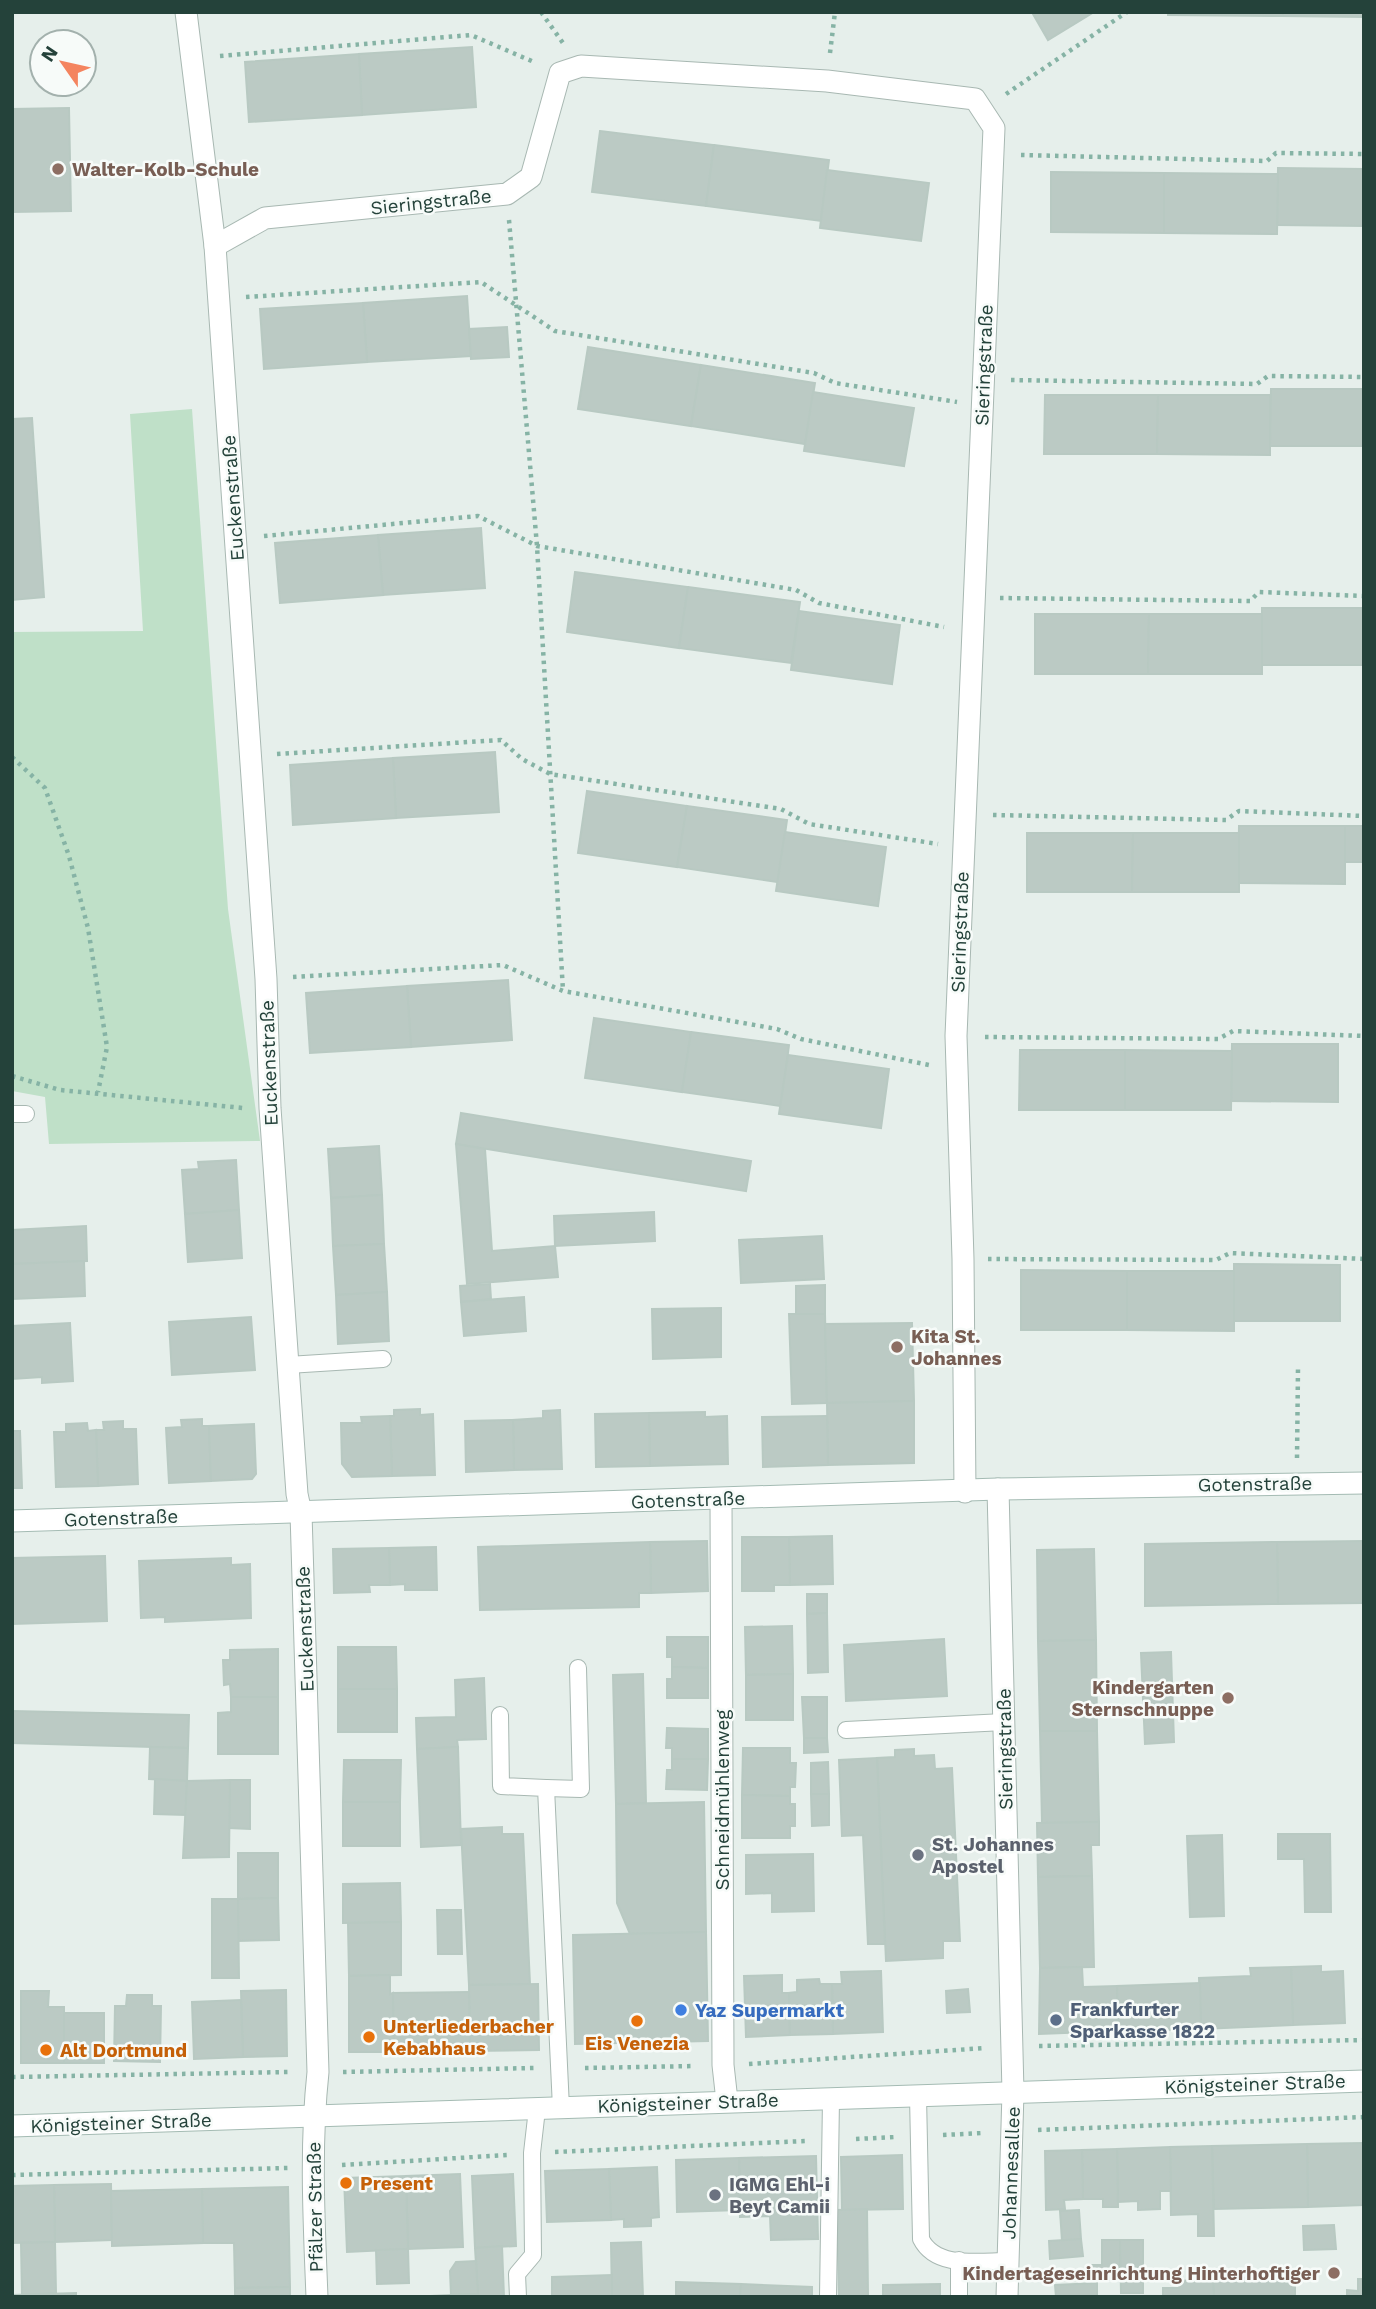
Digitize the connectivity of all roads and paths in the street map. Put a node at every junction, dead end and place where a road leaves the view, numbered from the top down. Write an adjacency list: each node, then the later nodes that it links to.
1 (186, 12): 5 (street, Euckenstraße)
2 (541, 12): 6 (path)
3 (835, 12): 8 (path)
4 (1127, 12): 9 (path)
5 (192, 58): 7 (path); 13 (street, Euckenstraße)
6 (581, 66): 7 (street); 8 (street)
7 (560, 73): 12 (street, Sieringstraße)
8 (827, 81): 9 (street)
9 (982, 110): 10 (street, Sieringstraße)
10 (992, 154): 11 (path); 17 (street, Sieringstraße)
11 (1364, 154)
12 (507, 194): 13 (street, Sieringstraße); 15 (path)
13 (215, 246): 14 (street, Euckenstraße)
14 (219, 298): 15 (path); 19 (street, Euckenstraße)
15 (516, 304): 18 (path); 20 (path)
16 (1364, 377): 17 (path)
17 (983, 379): 18 (street, Sieringstraße)
18 (982, 406): 22 (street, Sieringstraße)
19 (235, 538): 20 (path); 24 (street, Euckenstraße)
20 (537, 546): 23 (path); 26 (path)
21 (1364, 596): 22 (path)
22 (974, 598): 23 (street, Sieringstraße)
23 (973, 632): 27 (street, Sieringstraße)
24 (251, 755): 26 (path); 30 (street, Euckenstraße)
25 (12, 757): 36 (path)
26 (550, 774): 29 (path); 31 (path)
27 (965, 814): 28 (path); 29 (street, Sieringstraße)
28 (1364, 816)
29 (964, 848): 32 (street, Sieringstraße)
30 (266, 979): 31 (path); 37 (street, Euckenstraße)
31 (564, 991): 34 (path)
32 (956, 1036): 33 (path); 34 (street, Sieringstraße)
33 (1364, 1036)
34 (957, 1071): 38 (street, Sieringstraße)
35 (12, 1076): 36 (path)
36 (98, 1092): 37 (path)
37 (270, 1108): 41 (street, Euckenstraße)
38 (963, 1259): 39 (path); 46 (street, Sieringstraße)
39 (1364, 1259)
40 (383, 1359): 41 (lane)
41 (288, 1365): 48 (street, Euckenstraße)
42 (1298, 1368): 44 (path)
43 (1364, 1483): 44 (street, Gotenstraße)
44 (1296, 1484): 45 (street, Gotenstraße)
45 (998, 1489): 46 (street, Gotenstraße); 52 (street, Sieringstraße)
46 (965, 1492): 47 (street, Gotenstraße)
47 (721, 1499): 48 (street, Gotenstraße); 57 (street, Schneidmühlenweg)
48 (301, 1513): 49 (street, Gotenstraße); 59 (street, Euckenstraße)
49 (12, 1521)
50 (578, 1668): 54 (lane)
51 (500, 1715): 54 (lane)
52 (1004, 1721): 53 (lane); 56 (street, Sieringstraße)
53 (846, 1730)
54 (546, 1788): 58 (lane)
55 (1364, 2040): 56 (path)
56 (1012, 2046): 57 (path); 62 (street, Sieringstraße)
57 (723, 2066): 58 (path); 65 (street, Schneidmühlenweg)
58 (557, 2068): 59 (path); 66 (lane)
59 (318, 2072): 60 (path); 68 (street, Euckenstraße)
60 (12, 2077)
61 (1364, 2081): 62 (street, Königsteiner Straße)
62 (1013, 2092): 63 (street, Königsteiner Straße); 71 (street, Johannesallee)
63 (918, 2096): 64 (street, Königsteiner Straße); 72 (lane)
64 (831, 2099): 65 (street, Königsteiner Straße); 73 (lane)
65 (727, 2101): 66 (street, Königsteiner Straße)
66 (561, 2108): 67 (street, Königsteiner Straße)
67 (537, 2109): 68 (street, Königsteiner Straße); 74 (lane)
68 (313, 2116): 70 (street, Königsteiner Straße); 75 (street, Pfälzer Straße)
69 (1364, 2117): 71 (path)
70 (12, 2126)
71 (1012, 2131): 72 (path); 78 (street, Johannesallee)
72 (919, 2136): 73 (path); 77 (lane)
73 (831, 2140): 74 (path); 81 (lane)
74 (532, 2153): 75 (path); 80 (lane)
75 (313, 2167): 76 (path); 79 (street, Pfälzer Straße)
76 (12, 2175)
77 (959, 2260): 78 (lane); 82 (lane)
78 (1008, 2261): 83 (street, Johannesallee)
79 (317, 2297)
80 (518, 2297)
81 (828, 2297)
82 (959, 2297)
83 (1007, 2297)

